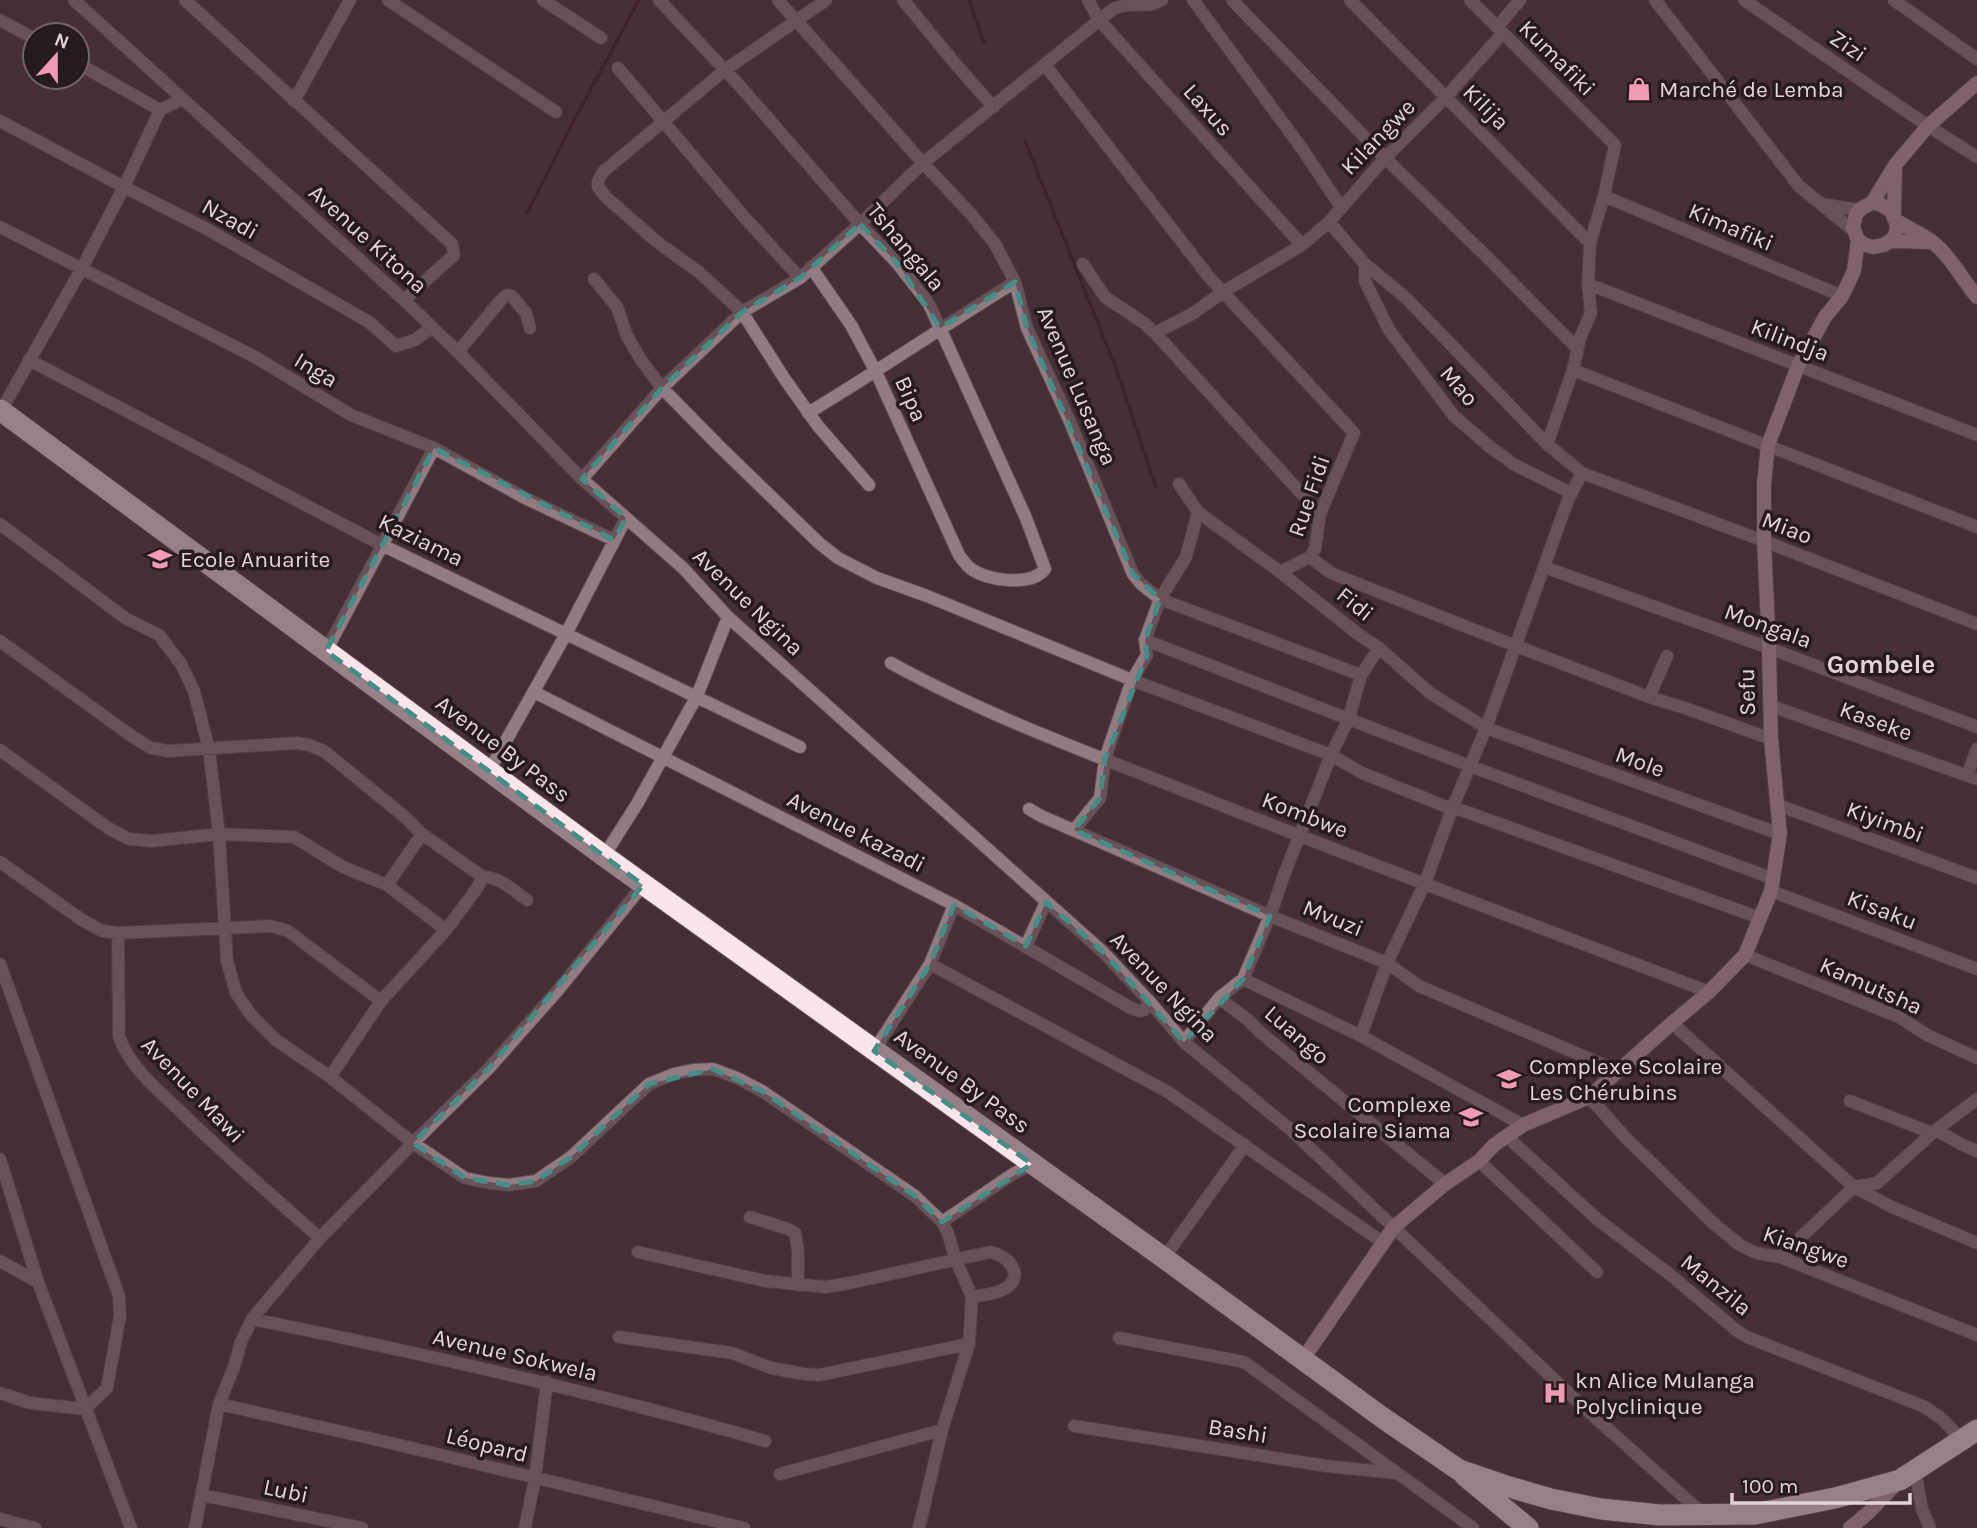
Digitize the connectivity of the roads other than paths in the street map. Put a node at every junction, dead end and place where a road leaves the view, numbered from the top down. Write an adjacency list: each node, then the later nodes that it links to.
1 (74, 0): 33 (street, Avenue Kitona)
2 (351, 0): 34 (street)
3 (388, 0): 37 (street)
4 (542, 0): 25 (street)
5 (659, 0): 30 (street, Tshangala)
6 (778, 0): 21 (street, Avenue Lusanga)
7 (826, 0): 21 (street)
8 (903, 0): 35 (street)
9 (1088, 0): 22 (street, Laxus)
10 (1162, 0): 22 (street)
11 (1193, 0): 48 (street)
12 (1232, 0): 42 (street)
13 (1350, 0): 32 (street, Kilija)
14 (1470, 0): 23 (street, Kumafiki)
15 (1520, 0): 23 (street, Kilangwe)
16 (1655, 0): 47 (street)
17 (1744, 0): 40 (street, Zizi)
18 (1895, 0): 26 (street)
19 (191, 2): 34 (street)
20 (0, 20): 24 (street)
21 (796, 20): 30 (street); 43 (street, Avenue Lusanga)
22 (1099, 20): 27 (street); 58 (street, Laxus)
23 (1500, 30): 32 (street, Kilangwe); 46 (street, Kumafiki)
24 (21, 31)
25 (601, 38)
26 (1977, 59)
27 (1045, 65): 35 (street); 68 (street, Rue Fidi)
28 (618, 68): 39 (street)
29 (91, 71): 36 (street)
30 (725, 71): 39 (street); 52 (street, Tshangala)
31 (1977, 83): 40 (street)
32 (1447, 97): 42 (street, Kilangwe); 56 (street, Kilija)
33 (182, 99): 36 (street); 71 (street, Avenue Kitona)
34 (295, 101): 71 (street)
35 (994, 107): 43 (street)
36 (160, 110): 45 (street)
37 (556, 112)
38 (0, 121): 45 (street, Nzadi)
39 (663, 122): 64 (street); 72 (street)
40 (1928, 127): 41 (street, Zizi); 44 (street)
41 (1977, 157)
42 (1385, 158): 48 (street, Kilangwe); 77 (street)
43 (923, 163): 52 (street); 66 (street, Avenue Lusanga)
44 (1895, 165): 49 (street); 50 (street)
45 (124, 187): 62 (street); 73 (street, Nzadi)
46 (1604, 196): 56 (street); 69 (street, Kimafiki)
47 (1822, 204): 49 (street); 54 (street)
48 (1341, 207): 51 (street, Kilangwe)
49 (1865, 207): 50 (street); 54 (street)
50 (1896, 218): 55 (street); 57 (street)
51 (1329, 222): 58 (street, Kilangwe); 60 (street, Mao)
52 (860, 224): 61 (street); 75 (street, Tshangala)
53 (0, 227): 62 (street, Inga)
54 (1856, 235): 57 (street); 63 (street)
55 (1932, 242): 57 (street); 70 (street)
56 (1590, 243): 67 (street)
57 (1884, 244): 63 (street)
58 (1301, 245): 68 (street, Kilangwe)
59 (1083, 264): 76 (street)
60 (1366, 264): 87 (street, Mao); 94 (street, Mao)
61 (811, 267): 64 (street); 82 (street, Bipa)
62 (82, 268): 79 (street); 89 (street, Inga)
63 (1854, 271): 69 (street, Sefu)
64 (800, 278): 72 (street)
65 (594, 279): 83 (street)
66 (1015, 282): 75 (street); 107 (street, Avenue Lusanga)
67 (1588, 284): 77 (street); 80 (street, Kilindja)
68 (1223, 292): 76 (street, Kilangwe); 96 (street, Rue Fidi)
69 (1842, 296): 80 (street, Sefu)
70 (1977, 297)
71 (404, 300): 73 (street, Avenue Kitona)
72 (742, 312): 83 (street); 85 (street)
73 (432, 327): 78 (street, Avenue Kitona)
74 (530, 328): 78 (street)
75 (940, 328): 82 (street); 103 (street, Tshangala)
76 (1155, 333): 96 (street)
77 (1577, 348): 81 (street)
78 (458, 352): 91 (street, Avenue Kitona)
79 (29, 360): 84 (street); 102 (street, Kaziama)
80 (1798, 366): 86 (street, Kilindja); 88 (street, Sefu)
81 (1573, 370): 87 (street); 88 (street)
82 (876, 372): 85 (street); 103 (street, Bipa)
83 (662, 388): 91 (street); 120 (street)
84 (1, 410): 116 (highway, Avenue By Pass)
85 (808, 413): 93 (street)
86 (1977, 435)
87 (1547, 444): 90 (street, Mao)
88 (1768, 445): 99 (street); 101 (street, Sefu)
89 (435, 448): 100 (street, Inga); 102 (street)
90 (1582, 474): 94 (street); 101 (street, Miao)
91 (582, 479): 97 (street, Avenue Kitona)
92 (1179, 484): 95 (street, Fidi)
93 (869, 485)
94 (1571, 492): 105 (street)
95 (1198, 512): 106 (street, Fidi); 107 (street)
96 (1320, 514): 104 (street, Rue Fidi)
97 (626, 518): 100 (street); 108 (street, Avenue Ngina)
98 (0, 524): 130 (street)
99 (1977, 527)
100 (614, 540): 110 (street)
101 (1764, 541): 109 (street, Miao); 115 (street, Sefu)
102 (382, 545): 110 (street, Kaziama); 116 (street)
103 (959, 555)
104 (1310, 557): 106 (street); 113 (street, Rue Fidi)
105 (1544, 567): 113 (street); 115 (street, Mongala)
106 (1280, 572): 114 (street, Fidi)
107 (1160, 599): 111 (street); 119 (street, Avenue Lusanga)
108 (728, 617): 122 (street); 156 (street, Avenue Ngina)
109 (1977, 624)
110 (566, 634): 121 (street); 122 (street, Kaziama)
111 (1145, 640): 120 (street); 125 (street, Kisaku)
112 (0, 641): 130 (street)
113 (1516, 645): 123 (street, Rue Fidi); 127 (street)
114 (1379, 648): 119 (street); 127 (street, Fidi)
115 (1769, 648): 124 (street, Sefu); 126 (street, Mongala)
116 (326, 651): 137 (highway, Avenue By Pass)
117 (1667, 656): 123 (street)
118 (891, 663): 135 (street, Kombwe)
119 (1361, 675): 125 (street)
120 (1132, 680): 133 (street); 135 (street)
121 (534, 692): 134 (street, Avenue kazadi); 137 (street)
122 (697, 696): 129 (street, Kaziama); 134 (street)
123 (1649, 697): 128 (street, Rue Fidi)
124 (1771, 706): 128 (street, Sefu); 138 (street, Kaseke)
125 (1349, 718): 133 (street); 136 (street, Kisaku)
126 (1977, 727)
127 (1486, 728): 136 (street); 145 (street, Mole)
128 (1771, 739): 139 (street, Sefu)
129 (800, 747)
130 (209, 749): 143 (street); 144 (street)
131 (1977, 749): 138 (street)
132 (0, 750): 143 (street)
133 (1331, 755): 141 (street); 146 (street)
134 (664, 757): 147 (street); 157 (street, Avenue kazadi)
135 (1105, 759): 142 (street); 146 (street, Kombwe)
136 (1470, 766): 141 (street); 154 (street, Kisaku)
137 (489, 771): 147 (highway, Avenue By Pass)
138 (1972, 777)
139 (1778, 805): 145 (street, Sefu); 150 (street, Kiyimbi)
140 (1029, 809): 142 (street, Mvuzi)
141 (1452, 810): 151 (street); 159 (street)
142 (1074, 830): 158 (street, Mvuzi)
143 (219, 834): 152 (street); 160 (street)
144 (422, 834): 149 (street); 152 (street)
145 (1780, 834): 154 (street, Sefu)
146 (1300, 836): 151 (street, Kombwe); 158 (street)
147 (604, 856): 153 (highway, Avenue By Pass)
148 (0, 862): 162 (street)
149 (483, 877): 155 (street); 161 (street)
150 (1977, 878)
151 (1425, 883): 167 (street); 170 (street, Kombwe)
152 (387, 885): 161 (street)
153 (643, 885): 177 (highway, Avenue By Pass); 187 (street)
154 (1772, 885): 159 (street, Sefu); 168 (street, Kisaku)
155 (527, 900)
156 (1046, 902): 163 (street); 173 (street, Avenue Ngina)
157 (954, 905): 163 (street, Avenue kazadi); 166 (street)
158 (1270, 916): 167 (street, Mvuzi); 169 (street)
159 (1760, 918): 164 (street, Sefu)
160 (225, 928): 162 (street); 172 (street); 180 (street)
161 (446, 930): 172 (street)
162 (118, 933): 198 (street, Avenue Mawi)
163 (1026, 946): 173 (street, Avenue kazadi)
164 (1745, 955): 170 (street, Sefu); 178 (street, Kamutsha)
165 (0, 964): 219 (street)
166 (930, 964): 177 (street); 188 (street)
167 (1387, 964): 175 (street); 179 (street, Mvuzi)
168 (1977, 969)
169 (1243, 979): 171 (street); 175 (street)
170 (1709, 992): 174 (street, Sefu)
171 (1219, 998): 176 (street); 193 (street, Luango)
172 (381, 1001): 180 (street)
173 (1149, 1001): 176 (street, Avenue Ngina)
174 (1672, 1023): 179 (street, Sefu); 194 (street)
175 (1361, 1036): 184 (street)
176 (1184, 1042): 197 (street, Avenue Ngina)
177 (874, 1051): 192 (highway, Avenue By Pass)
178 (1977, 1058)
179 (1618, 1071): 181 (street, Sefu)
180 (330, 1077): 187 (street)
181 (1589, 1097): 184 (street, Sefu); 202 (street, Kiangwe)
182 (1977, 1099): 185 (street)
183 (1850, 1101): 185 (street)
184 (1523, 1125): 186 (street, Sefu)
185 (1934, 1132): 189 (street); 194 (street)
186 (1508, 1135): 191 (street, Sefu); 222 (street, Manzila)
187 (412, 1143): 196 (street); 198 (street)
188 (1245, 1145): 199 (street); 204 (street)
189 (1977, 1151)
190 (0, 1159): 207 (street)
191 (1479, 1161): 193 (street, Sefu); 206 (street)
192 (1032, 1164): 196 (street); 204 (highway, Avenue By Pass)
193 (1445, 1184): 197 (street, Sefu)
194 (1854, 1187): 200 (street); 202 (street)
195 (750, 1217): 208 (street)
196 (942, 1222): 203 (street)
197 (1394, 1227): 199 (street, Sefu); 230 (street, Avenue Ngina)
198 (320, 1238): 210 (street)
199 (1382, 1242): 215 (street, Sefu)
200 (1977, 1243)
201 (638, 1252): 208 (street)
202 (1780, 1257): 211 (street, Kiangwe)
203 (955, 1258): 208 (street); 209 (street); 209 (street)
204 (1164, 1258): 215 (highway, Avenue By Pass)
205 (0, 1261): 207 (street)
206 (1597, 1272)
207 (38, 1282): 219 (street)
208 (798, 1285)
209 (972, 1297): 214 (street)
210 (252, 1319): 216 (street, Avenue Sokwela); 218 (street)
211 (1977, 1335)
212 (619, 1337): 214 (street)
213 (1119, 1338): 225 (street, Bashi)
214 (969, 1344): 221 (street)
215 (1303, 1359): 224 (highway, Avenue By Pass)
216 (547, 1382): 223 (street, Avenue Sokwela); 228 (street)
217 (0, 1393): 219 (street)
218 (219, 1405): 228 (street, Léopard); 229 (street)
219 (85, 1409): 234 (street)
220 (1074, 1426): 225 (street, Bashi)
221 (942, 1430): 226 (street); 232 (street)
222 (1970, 1435): 227 (highway, Avenue By Pass)
223 (765, 1441)
224 (1459, 1470): 230 (highway, Avenue By Pass); 241 (highway)
225 (1395, 1473): 240 (street, Bashi)
226 (780, 1474)
227 (1907, 1475): 230 (highway, Avenue By Pass); 242 (street); 243 (street)
228 (535, 1478): 237 (street); 238 (street, Léopard)
229 (202, 1495): 235 (street); 236 (street, Lubi)
230 (1703, 1514)
231 (0, 1518): 233 (street)
232 (920, 1526): 239 (street)
233 (35, 1528)
234 (131, 1528)
235 (195, 1528)
236 (362, 1528)
237 (525, 1528)
238 (744, 1528)
239 (904, 1528)
240 (1473, 1528)
241 (1528, 1528)
242 (1850, 1528)
243 (1930, 1528)

